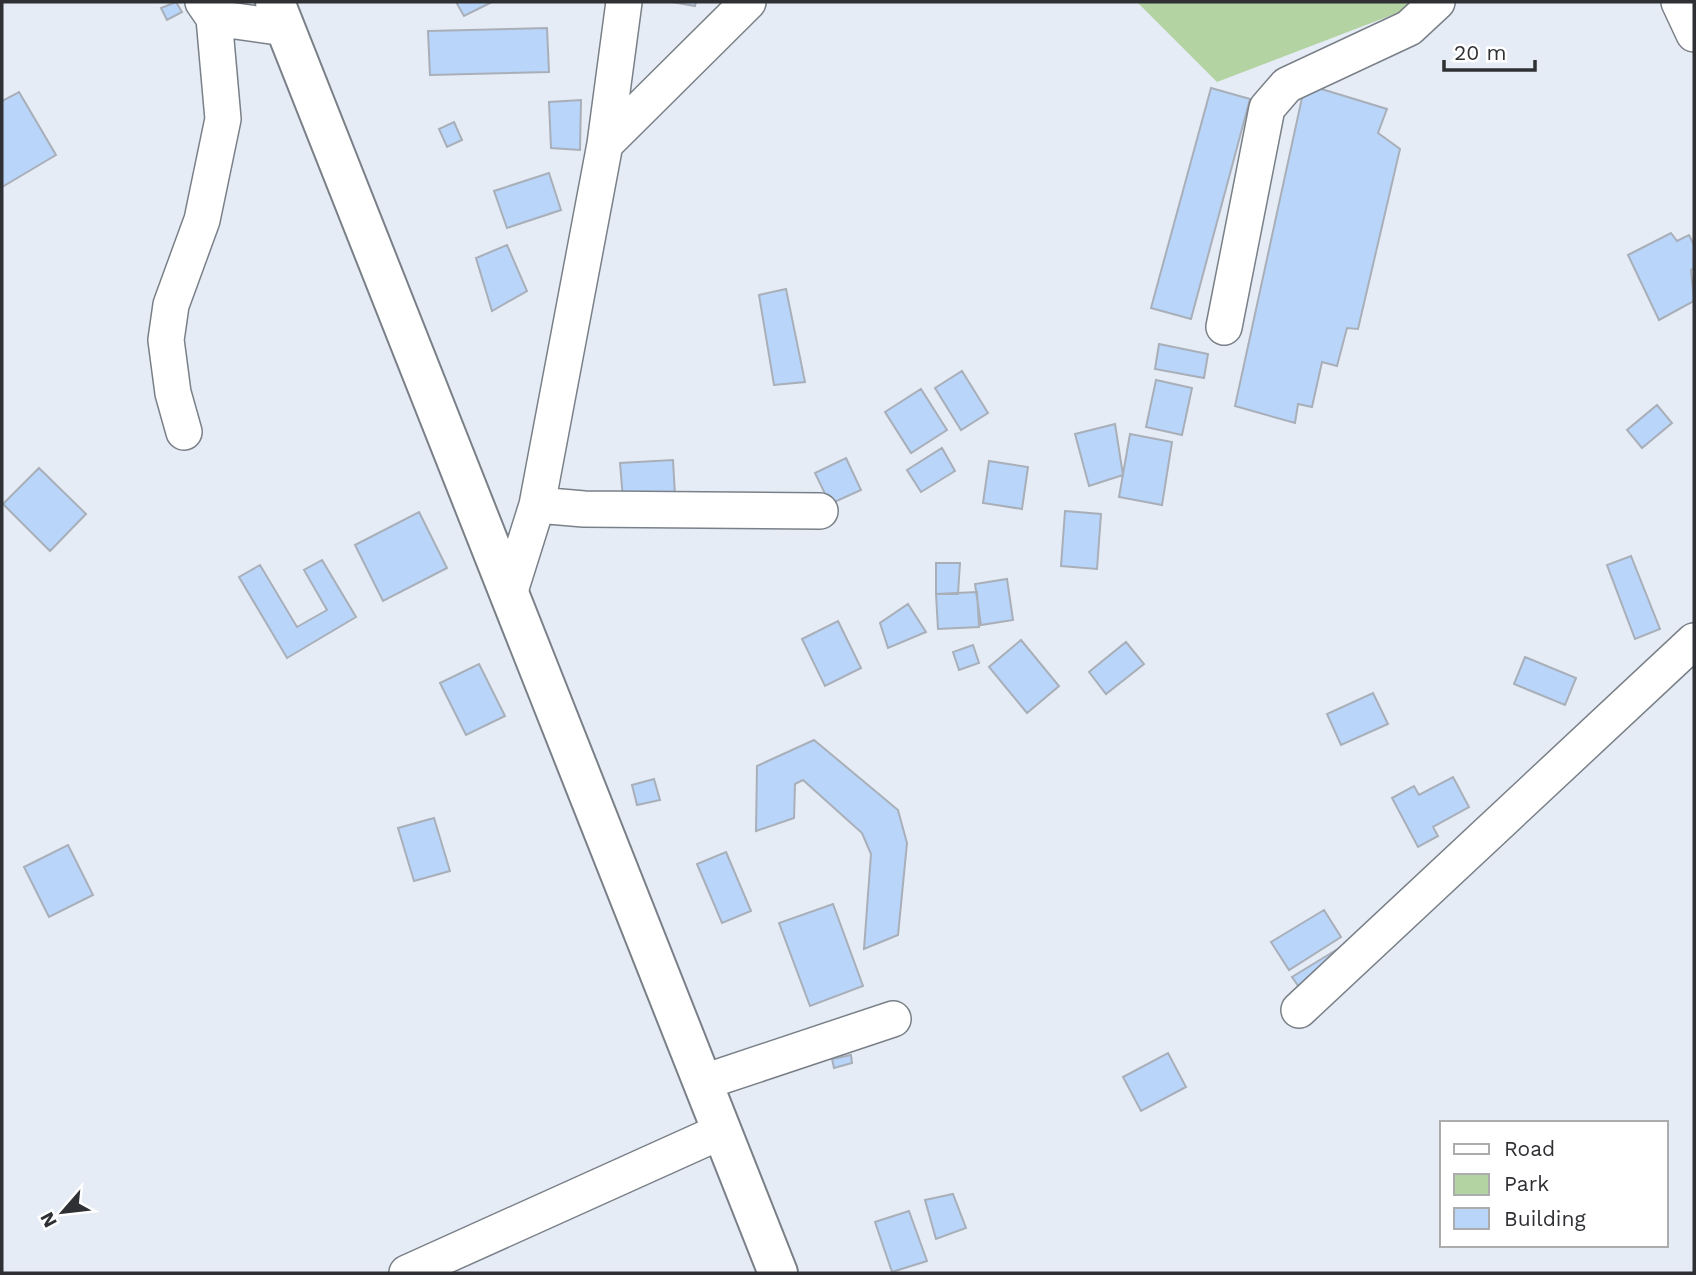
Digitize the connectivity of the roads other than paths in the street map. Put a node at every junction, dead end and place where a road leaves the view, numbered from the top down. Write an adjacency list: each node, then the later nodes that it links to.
1 (624, 2): 8 (street)
2 (748, 2): 8 (street)
3 (1437, 2): 9 (street)
4 (1679, 2): 7 (street)
5 (209, 10): 6 (street); 10 (street)
6 (280, 15): 13 (highway)
7 (1694, 34)
8 (606, 144): 11 (street)
9 (1224, 327)
10 (184, 432)
11 (537, 505): 12 (street); 13 (street)
12 (820, 511)
13 (510, 592): 17 (highway)
14 (1694, 640): 15 (street)
15 (1299, 1010)
16 (893, 1019): 17 (street)
17 (704, 1082): 18 (highway)
18 (722, 1131): 19 (street); 20 (highway)
19 (407, 1273)
20 (778, 1273)

